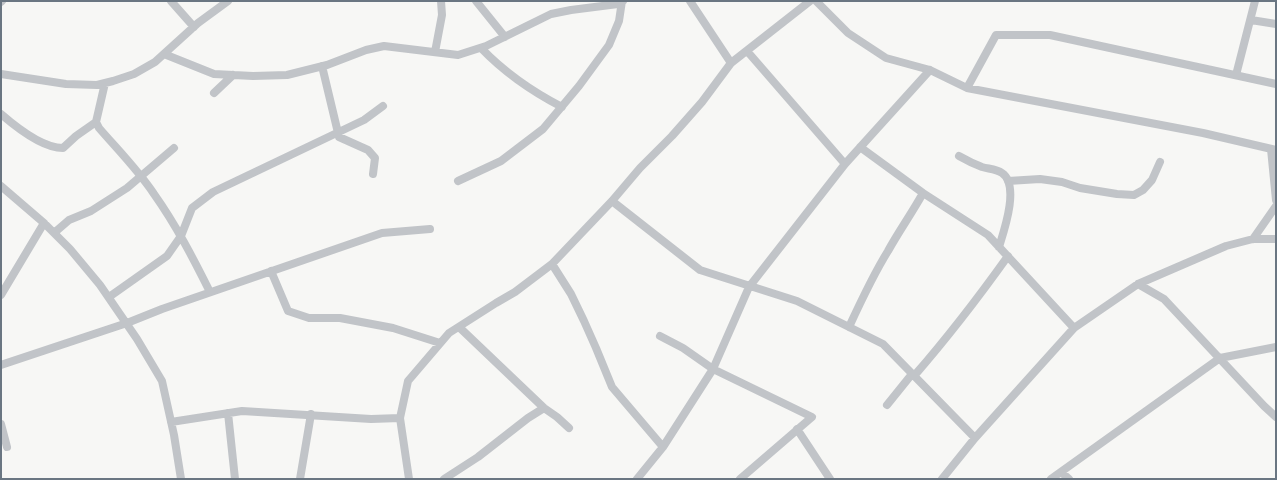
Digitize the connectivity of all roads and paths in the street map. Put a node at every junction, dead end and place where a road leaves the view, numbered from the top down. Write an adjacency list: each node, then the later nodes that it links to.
1 (171, 1): 12 (street)
2 (228, 1): 12 (street)
3 (441, 1): 16 (street)
4 (476, 1): 13 (street)
5 (622, 1): 13 (street); 29 (street)
6 (690, 1): 18 (street)
7 (810, 1): 15 (street)
8 (816, 1): 20 (street)
9 (1255, 1): 10 (street)
10 (1250, 20): 11 (street); 23 (street)
11 (1276, 24)
12 (194, 27): 17 (street)
13 (505, 37): 14 (street)
14 (480, 48): 16 (street); 29 (street)
15 (747, 51): 18 (street); 38 (street)
16 (435, 52): 19 (street)
17 (164, 54): 22 (street); 24 (street)
18 (730, 63): 46 (street)
19 (322, 66): 22 (street); 32 (street)
20 (930, 70): 26 (street); 33 (street)
21 (1, 74): 24 (street)
22 (233, 75): 27 (street)
23 (1236, 75): 25 (street); 26 (street)
24 (105, 83): 31 (street)
25 (1276, 84)
26 (967, 88): 35 (street)
27 (214, 93)
28 (383, 106): 32 (street)
29 (562, 107): 41 (street)
30 (1, 114): 31 (street)
31 (96, 122): 40 (street)
32 (338, 132): 39 (street); 51 (street)
33 (860, 147): 38 (street); 44 (street)
34 (174, 148): 40 (street)
35 (1274, 150): 45 (street)
36 (959, 156): 42 (street)
37 (1160, 162): 42 (street)
38 (845, 164): 59 (street)
39 (373, 174)
40 (141, 176): 50 (street); 51 (street)
41 (458, 181)
42 (1008, 181): 54 (street)
43 (1, 186): 48 (street)
44 (923, 193): 54 (street); 65 (street)
45 (1276, 200)
46 (612, 201): 56 (street); 59 (street)
47 (1276, 206): 52 (street)
48 (44, 223): 50 (street); 61 (street)
49 (430, 229): 57 (street)
50 (54, 233): 62 (street)
51 (180, 236): 60 (street); 62 (street)
52 (1253, 239): 53 (street); 58 (street)
53 (1276, 239)
54 (999, 247): 55 (street)
55 (1008, 256): 66 (street); 73 (street)
56 (552, 264): 64 (street); 86 (street)
57 (270, 271): 60 (street); 68 (street)
58 (1138, 284): 66 (street); 70 (street)
59 (749, 287): 65 (street); 72 (street)
60 (210, 292): 63 (street)
61 (1, 295)
62 (109, 297): 63 (street)
63 (127, 323): 71 (street); 80 (street)
64 (459, 327): 68 (street); 75 (street)
65 (849, 327): 73 (street)
66 (1074, 328): 84 (street)
67 (660, 336): 72 (street)
68 (440, 343): 79 (street)
69 (1276, 347): 70 (street)
70 (1220, 358): 78 (street); 87 (street)
71 (1, 365)
72 (713, 369): 83 (street); 86 (street)
73 (913, 375): 74 (street); 84 (street)
74 (887, 405)
75 (544, 408): 82 (street); 92 (street)
76 (228, 413): 77 (street); 80 (street); 89 (street)
77 (311, 414): 79 (street); 90 (street)
78 (1276, 417)
79 (400, 418): 91 (street)
80 (171, 422): 88 (street)
81 (1, 424): 85 (street)
82 (569, 428)
83 (797, 429): 94 (street); 95 (street)
84 (974, 438): 96 (street)
85 (7, 447)
86 (663, 447): 93 (street)
87 (1061, 472): 97 (street); 98 (street)
88 (181, 479)
89 (235, 479)
90 (300, 479)
91 (409, 479)
92 (444, 479)
93 (637, 479)
94 (740, 479)
95 (830, 479)
96 (942, 479)
97 (1051, 479)
98 (1068, 479)

